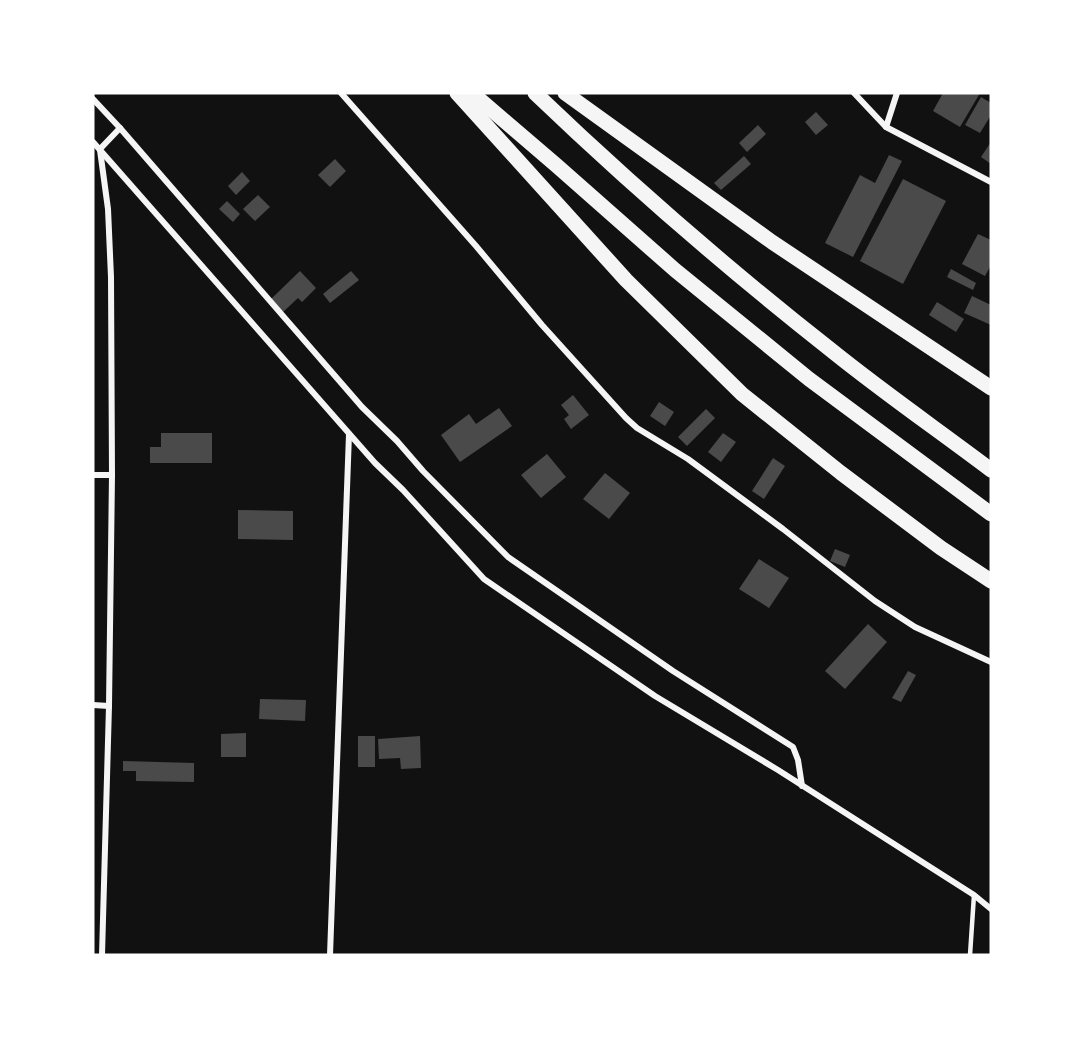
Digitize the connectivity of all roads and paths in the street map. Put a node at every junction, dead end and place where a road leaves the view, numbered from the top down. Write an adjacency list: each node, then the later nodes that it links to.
1 (341, 93): 21 (street)
2 (457, 93): 20 (main road)
3 (472, 93): 19 (main road)
4 (535, 93): 16 (main road)
5 (565, 93): 14 (main road)
6 (854, 93): 9 (street)
7 (897, 93): 9 (street)
8 (93, 99): 10 (street)
9 (886, 127): 13 (street)
10 (120, 128): 12 (street); 24 (street)
11 (93, 142): 12 (street)
12 (100, 149): 15 (street); 18 (street)
13 (991, 182)
14 (991, 388)
15 (349, 434): 24 (street); 29 (street)
16 (991, 470)
17 (93, 475): 18 (street)
18 (112, 475): 23 (street)
19 (991, 514)
20 (991, 581)
21 (991, 662)
22 (93, 705): 23 (street)
23 (109, 706): 28 (street)
24 (802, 786): 25 (street)
25 (974, 895): 26 (street); 30 (lane)
26 (991, 909)
27 (93, 955): 28 (street)
28 (100, 955)
29 (330, 955)
30 (970, 955)

